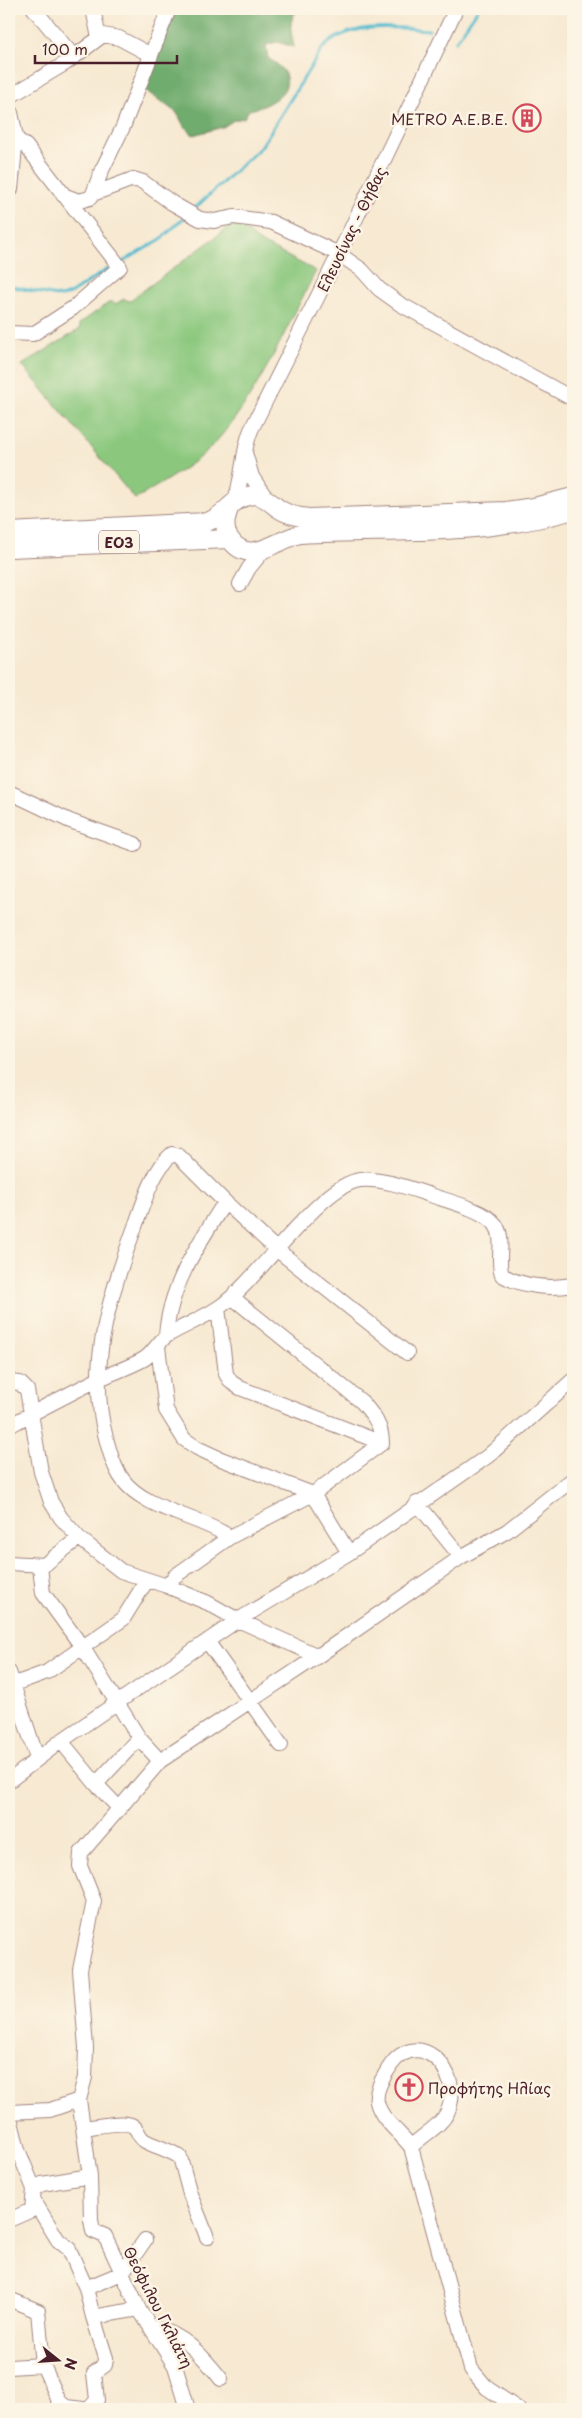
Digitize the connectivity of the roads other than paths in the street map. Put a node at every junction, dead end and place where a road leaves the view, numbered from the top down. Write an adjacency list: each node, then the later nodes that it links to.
1 (93, 9): 5 (street)
2 (169, 9): 6 (street)
3 (456, 9): 14 (street, Ελευσίνας - Θήβας)
4 (38, 11): 7 (street)
5 (99, 38): 6 (street); 7 (street)
6 (151, 55): 13 (street)
7 (74, 57): 8 (street)
8 (9, 97)
9 (9, 113): 10 (main road)
10 (12, 148): 11 (main road); 12 (street)
11 (9, 189)
12 (63, 194): 13 (street); 15 (street)
13 (93, 194): 14 (street)
14 (339, 254): 16 (street); 17 (street, Ελευσίνας - Θήβας)
15 (9, 333)
16 (573, 399)
17 (245, 447): 19 (street); 20 (street, Ελευσίνας - Θήβας)
18 (573, 497): 19 (main road, ΕΟ3)
19 (272, 503): 20 (main road, ΕΟ3); 24 (main road)
20 (231, 507): 22 (main road, ΕΟ3); 23 (main road)
21 (573, 510): 24 (main road, ΕΟ3)
22 (14, 531)
23 (232, 542): 24 (main road, ΕΟ3); 24 (street); 25 (main road, ΕΟ3)
24 (269, 546)
25 (9, 548)
26 (9, 792): 27 (street)
27 (135, 844)
28 (225, 1202): 29 (street); 33 (street); 35 (street)
29 (276, 1248): 30 (street); 31 (street); 34 (street)
30 (573, 1285)
31 (233, 1298): 32 (street); 40 (street)
32 (218, 1308): 33 (street); 40 (street)
33 (162, 1341): 35 (street); 42 (street)
34 (407, 1353)
35 (98, 1380): 38 (street); 44 (street)
36 (573, 1380): 43 (street)
37 (9, 1382): 38 (street)
38 (31, 1414): 39 (street); 45 (street)
39 (9, 1426)
40 (382, 1443): 42 (street)
41 (573, 1479): 47 (street)
42 (313, 1494): 44 (street); 46 (street)
43 (417, 1503): 46 (street); 47 (street)
44 (230, 1537): 51 (street)
45 (79, 1538): 49 (street); 50 (street)
46 (349, 1553): 52 (street)
47 (461, 1557): 55 (street)
48 (9, 1563): 49 (street)
49 (40, 1566): 54 (street)
50 (147, 1580): 51 (street); 54 (street)
51 (167, 1586): 52 (street)
52 (238, 1620): 53 (street); 55 (street)
53 (207, 1641): 57 (street); 58 (street)
54 (82, 1648): 56 (street); 58 (street)
55 (318, 1656): 57 (street)
56 (10, 1681): 62 (street)
57 (249, 1701): 61 (street); 63 (street)
58 (118, 1702): 59 (street); 60 (street)
59 (139, 1738): 63 (street); 65 (street)
60 (61, 1741): 62 (street); 65 (street)
61 (281, 1745)
62 (37, 1758): 64 (street)
63 (160, 1761): 66 (street)
64 (9, 1781)
65 (96, 1784): 66 (street)
66 (118, 1807): 67 (street, Θεόφιλου Γκλιάτη)
67 (78, 2100): 68 (street); 69 (street, Θεόφιλου Γκλιάτη)
68 (10, 2121): 72 (street)
69 (83, 2128): 71 (street, Θεόφιλου Γκλιάτη); 74 (street)
70 (411, 2147): 70 (street); 88 (street)
71 (90, 2176): 72 (street); 76 (street, Θεόφιλου Γκλιάτη)
72 (34, 2195): 73 (street); 77 (street)
73 (9, 2220)
74 (207, 2237)
75 (145, 2240): 76 (street)
76 (122, 2273): 77 (street); 79 (street, Θεόφιλου Γκλιάτη)
77 (86, 2288): 80 (street)
78 (9, 2299): 82 (street)
79 (140, 2309): 80 (street); 81 (street, Θεόφιλου Γκλιάτη)
80 (93, 2317): 86 (street)
81 (153, 2328): 84 (street); 87 (street, Θεόφιλου Γκλιάτη)
82 (43, 2365): 83 (street); 85 (street)
83 (9, 2367)
84 (222, 2379)
85 (84, 2409)
86 (89, 2409)
87 (188, 2409)
88 (518, 2409)

